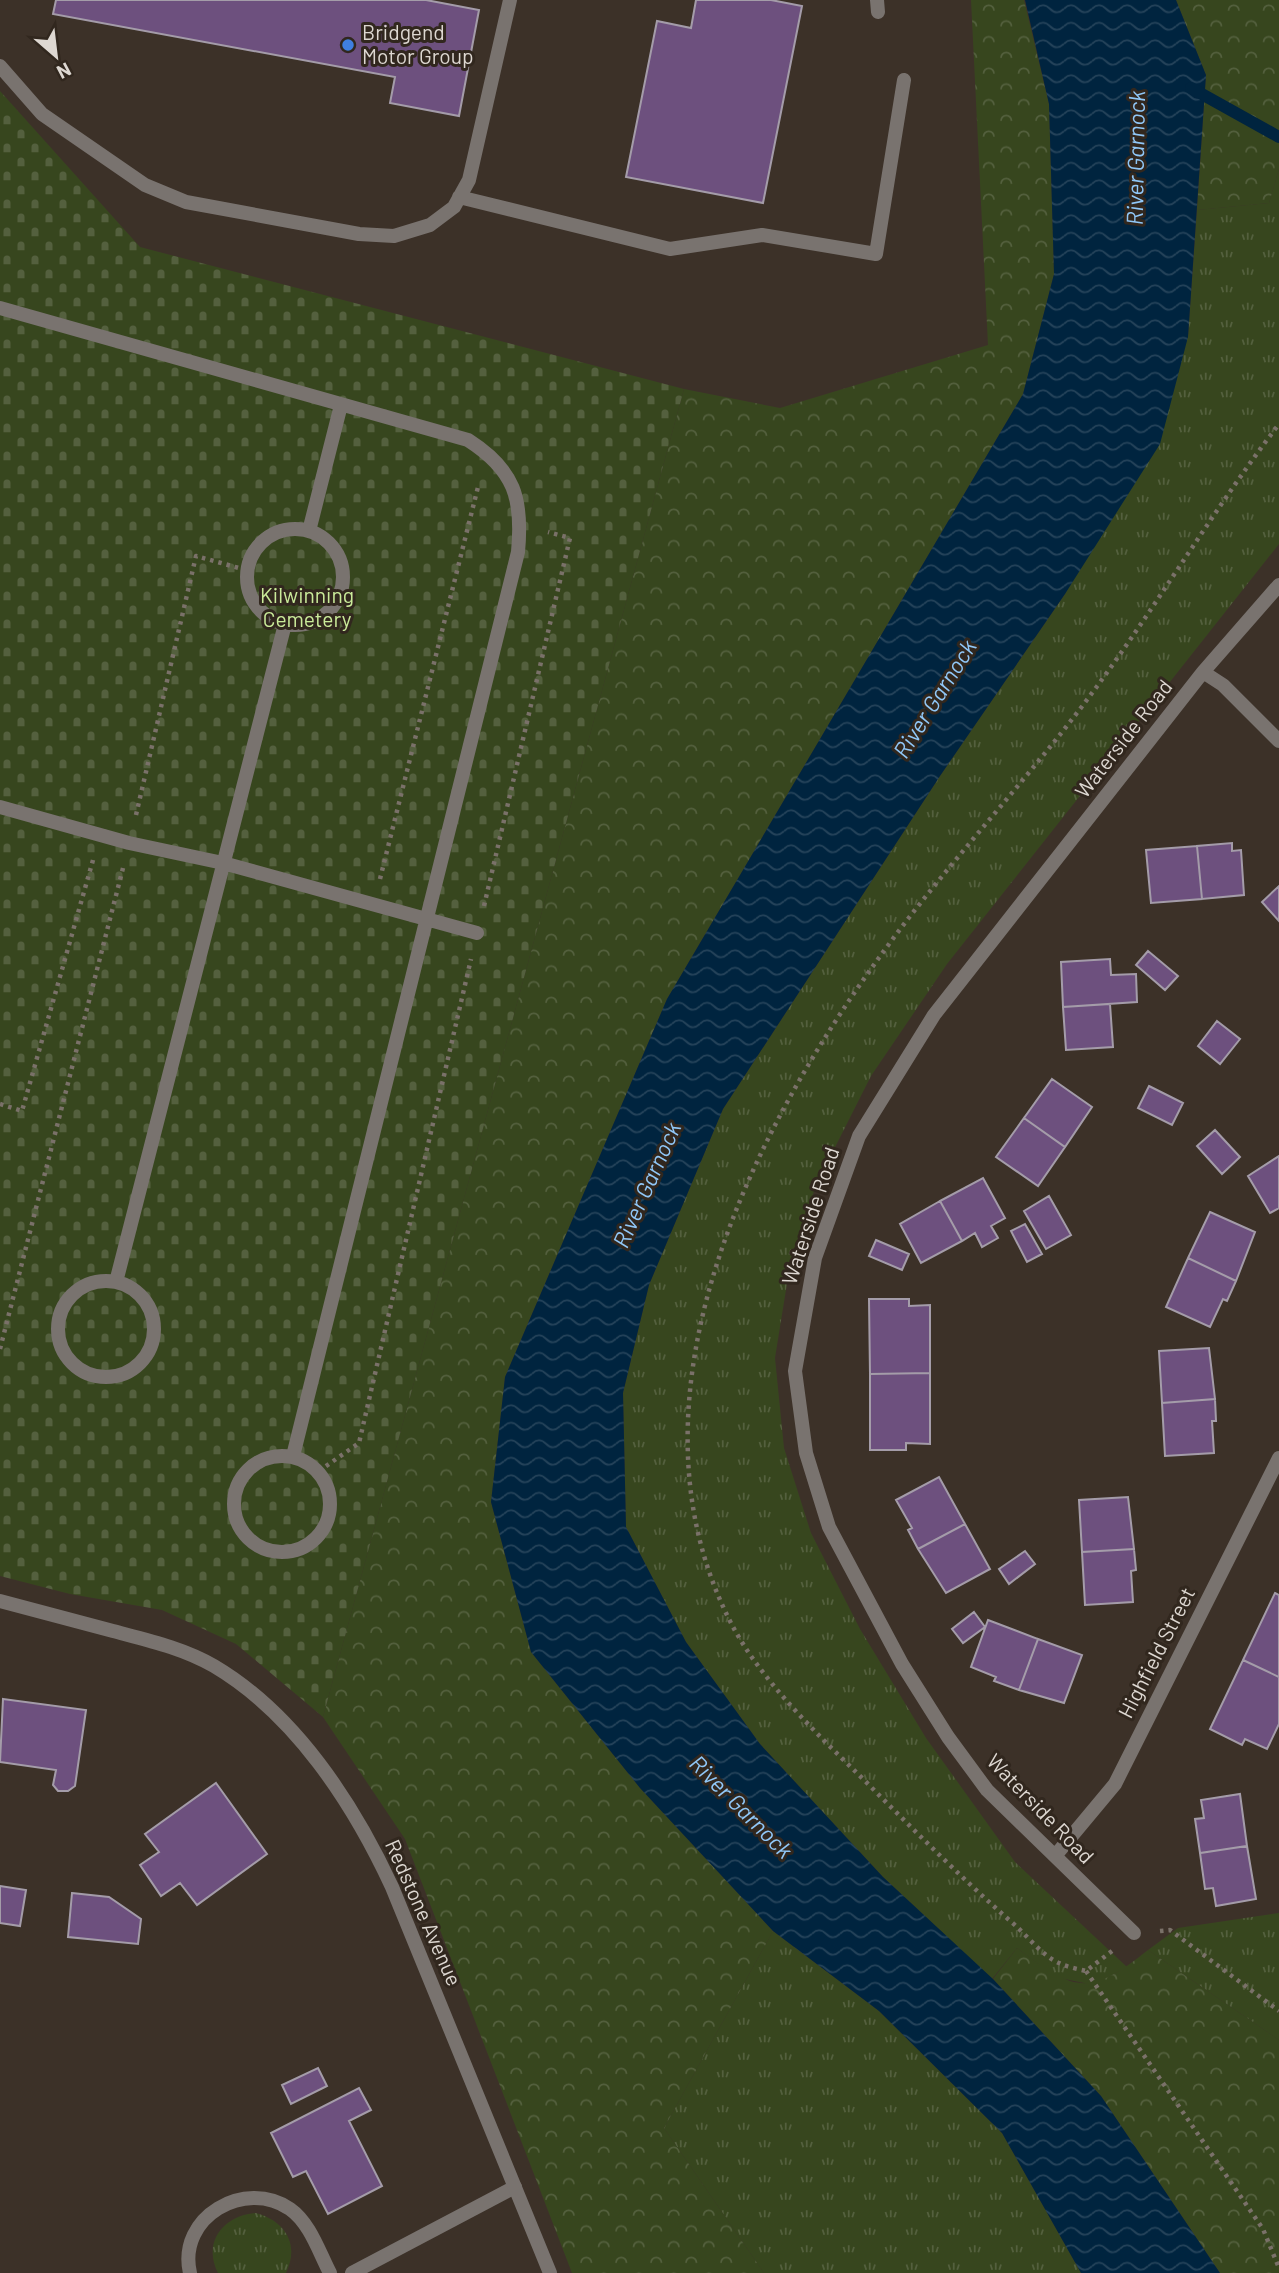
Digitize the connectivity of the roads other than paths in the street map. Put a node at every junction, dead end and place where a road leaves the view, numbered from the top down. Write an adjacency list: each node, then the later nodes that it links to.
1 (510, 0): 4 (street)
2 (0, 65): 4 (street)
3 (904, 80): 4 (street)
4 (459, 197)
5 (0, 308): 6 (street)
6 (341, 405): 7 (street); 14 (street)
7 (309, 531): 9 (street); 9 (street)
8 (1279, 585): 10 (street, Waterside Road)
9 (285, 624): 13 (street)
10 (1203, 672): 11 (street); 20 (street, Waterside Road)
11 (1279, 741)
12 (0, 807): 13 (street)
13 (223, 863): 14 (street); 16 (street)
14 (428, 921): 15 (street); 17 (street)
15 (477, 933)
16 (116, 1282): 16 (street)
17 (293, 1456): 17 (street)
18 (1279, 1458): 20 (street, Highfield Street)
19 (0, 1601): 22 (street, Redstone Avenue)
20 (1055, 1856): 21 (street, Waterside Road)
21 (1134, 1933)
22 (515, 2187): 25 (street); 26 (street, Redstone Avenue)
23 (190, 2273): 24 (street)
24 (330, 2273)
25 (352, 2273)
26 (550, 2273)

